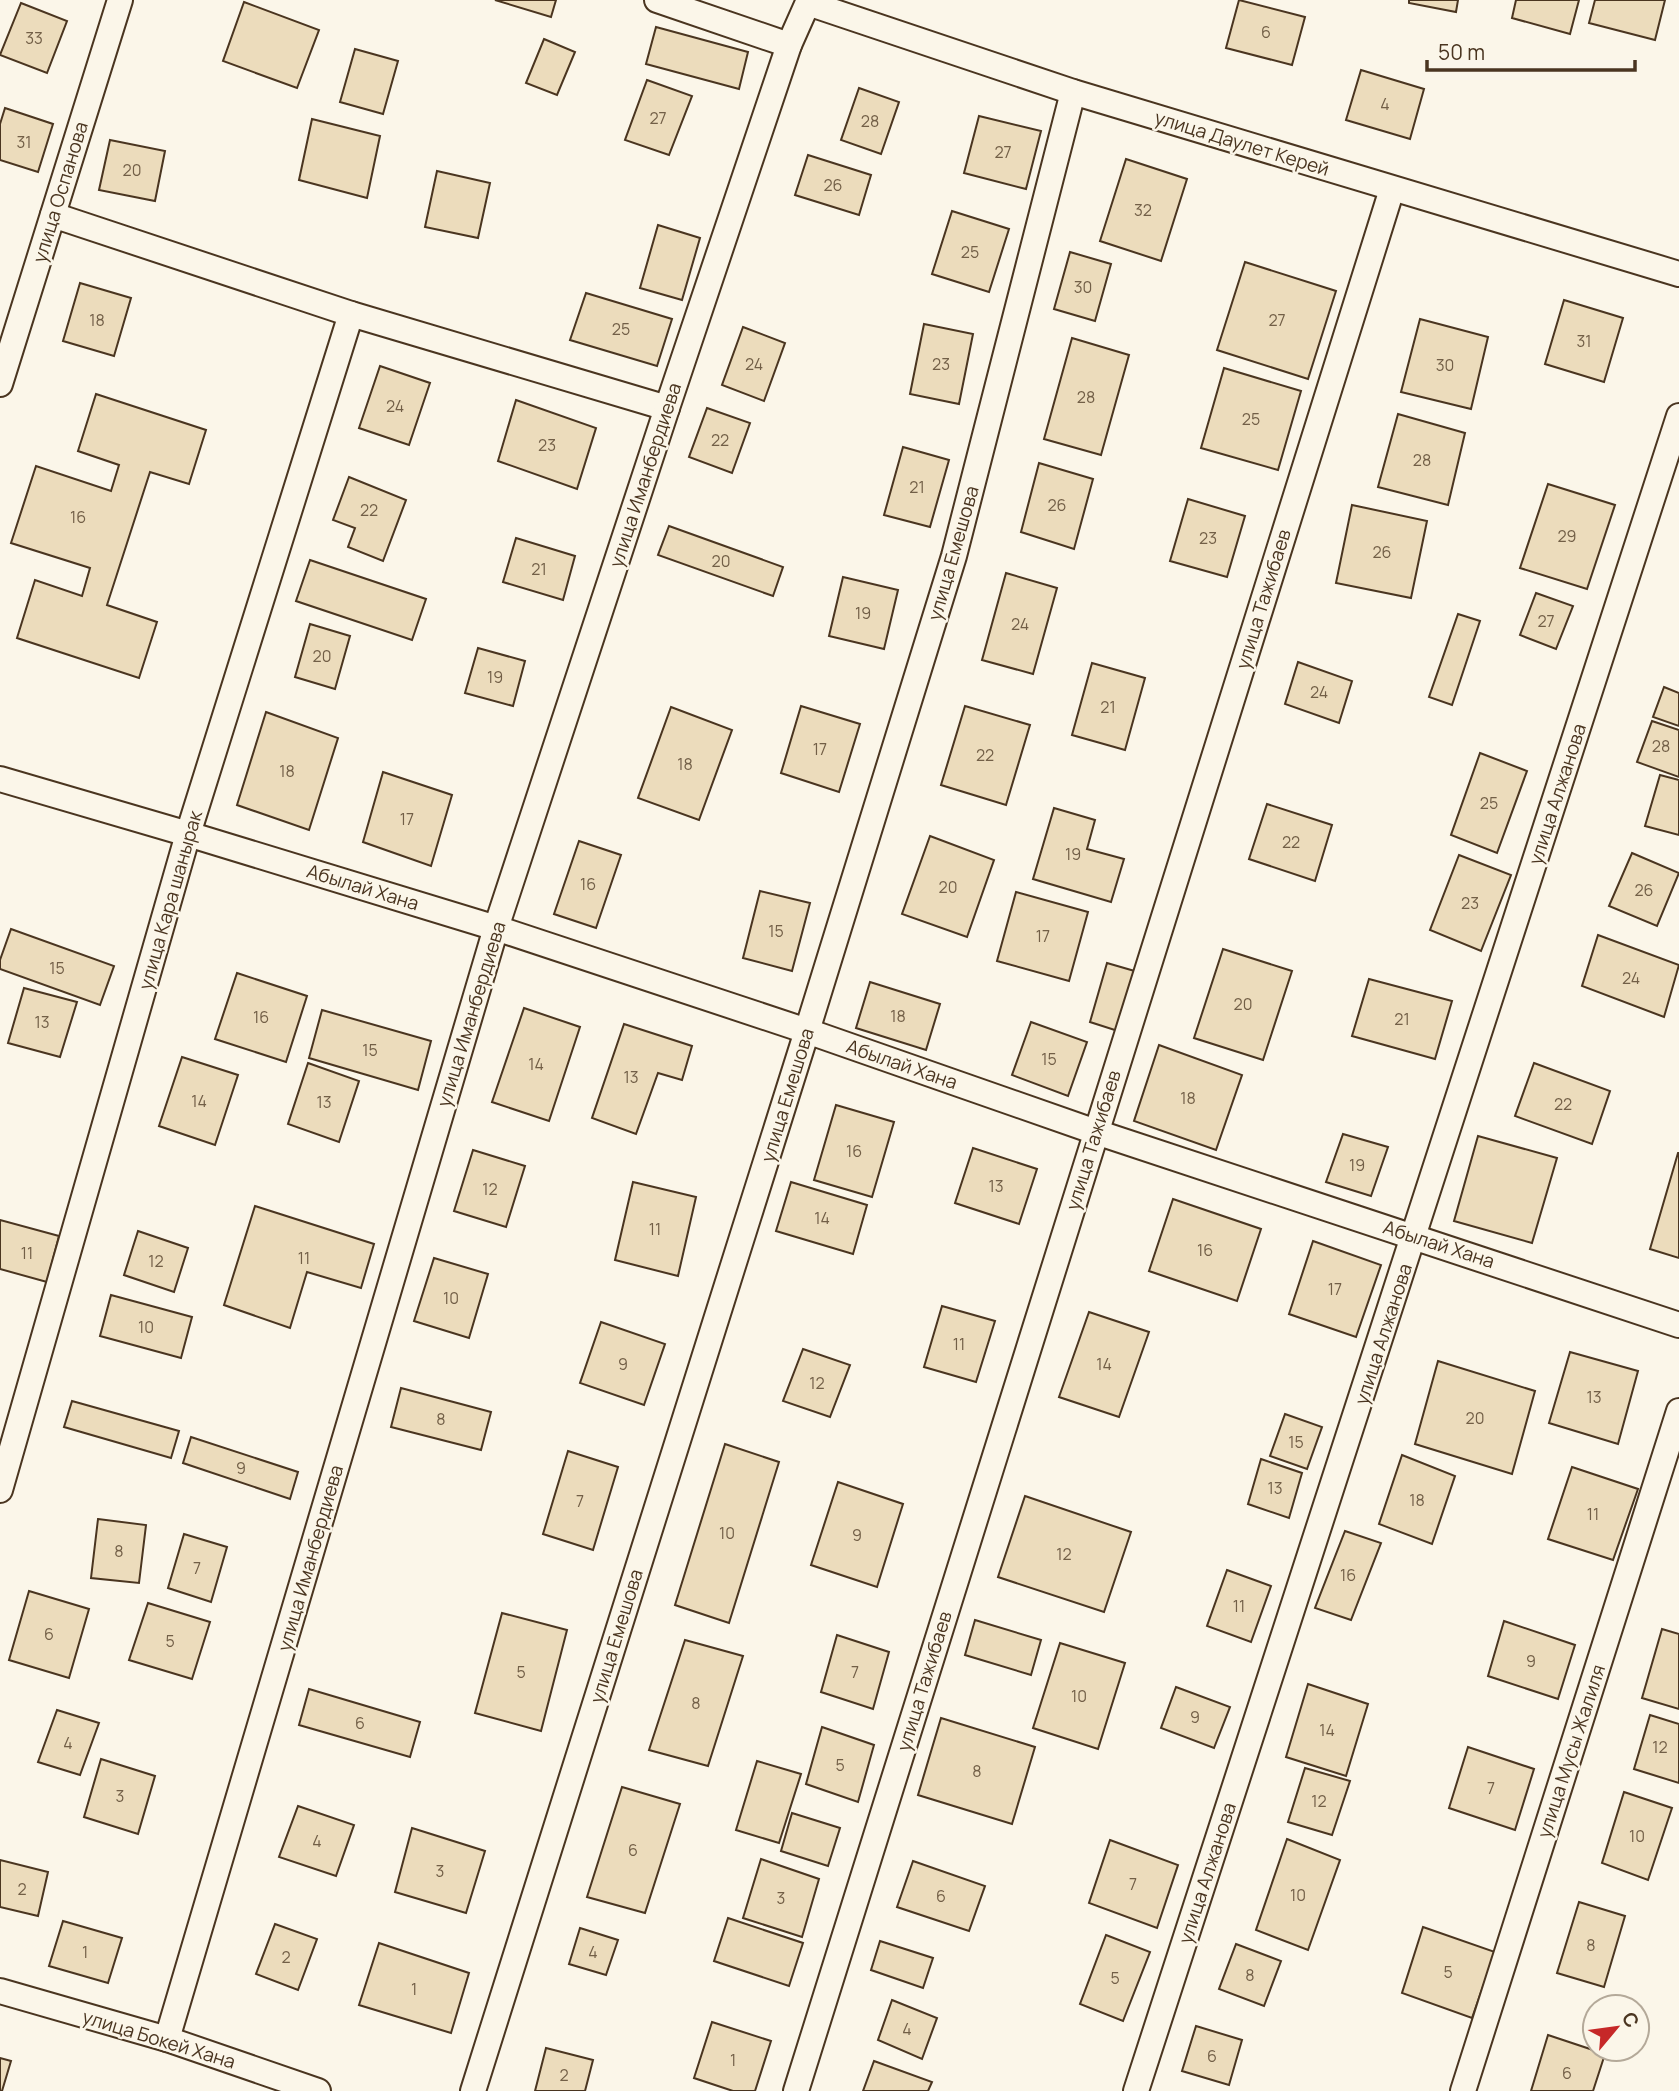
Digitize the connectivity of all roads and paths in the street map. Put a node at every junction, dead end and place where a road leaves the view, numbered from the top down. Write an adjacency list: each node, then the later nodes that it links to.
1 (120, 0): 7 (street, улица Оспанова)
2 (657, 0): 4 (street)
3 (808, 1): 4 (street, улица Иманбердиева); 5 (street, улица Даулет Керей)
4 (789, 45): 11 (street, улица Иманбердиева)
5 (1073, 92): 6 (street, улица Даулет Керей); 16 (street, улица Емешова)
6 (1392, 189): 8 (street, улица Даулет Керей); 17 (street, улица Тажибаев)
7 (53, 215): 9 (street); 10 (street, улица Оспанова)
8 (1679, 274)
9 (351, 314): 11 (street); 14 (street, улица Кара шанырак)
10 (0, 384)
11 (667, 408): 15 (street, улица Иманбердиева)
12 (1679, 416): 18 (street, улица Алжанова)
13 (0, 779): 14 (street, Абылай Хана)
14 (188, 834): 15 (street, Абылай Хана); 21 (street, улица Кара шанырак)
15 (496, 928): 16 (street, Абылай Хана); 23 (street, улица Иманбердиева)
16 (807, 1031): 17 (street, Абылай Хана); 25 (street, улица Емешова)
17 (1096, 1132): 18 (street, Абылай Хана); 26 (street, улица Тажибаев)
18 (1415, 1236): 19 (street, Абылай Хана); 27 (street, улица Алжанова)
19 (1679, 1325)
20 (1679, 1411): 28 (street, улица Мусы Жалиля)
21 (0, 1490)
22 (0, 1991): 23 (street, улица Бокей Хана)
23 (167, 2039): 24 (street, улица Бокей Хана)
24 (318, 2091)
25 (473, 2091)
26 (796, 2091)
27 (1136, 2091)
28 (1463, 2091)

